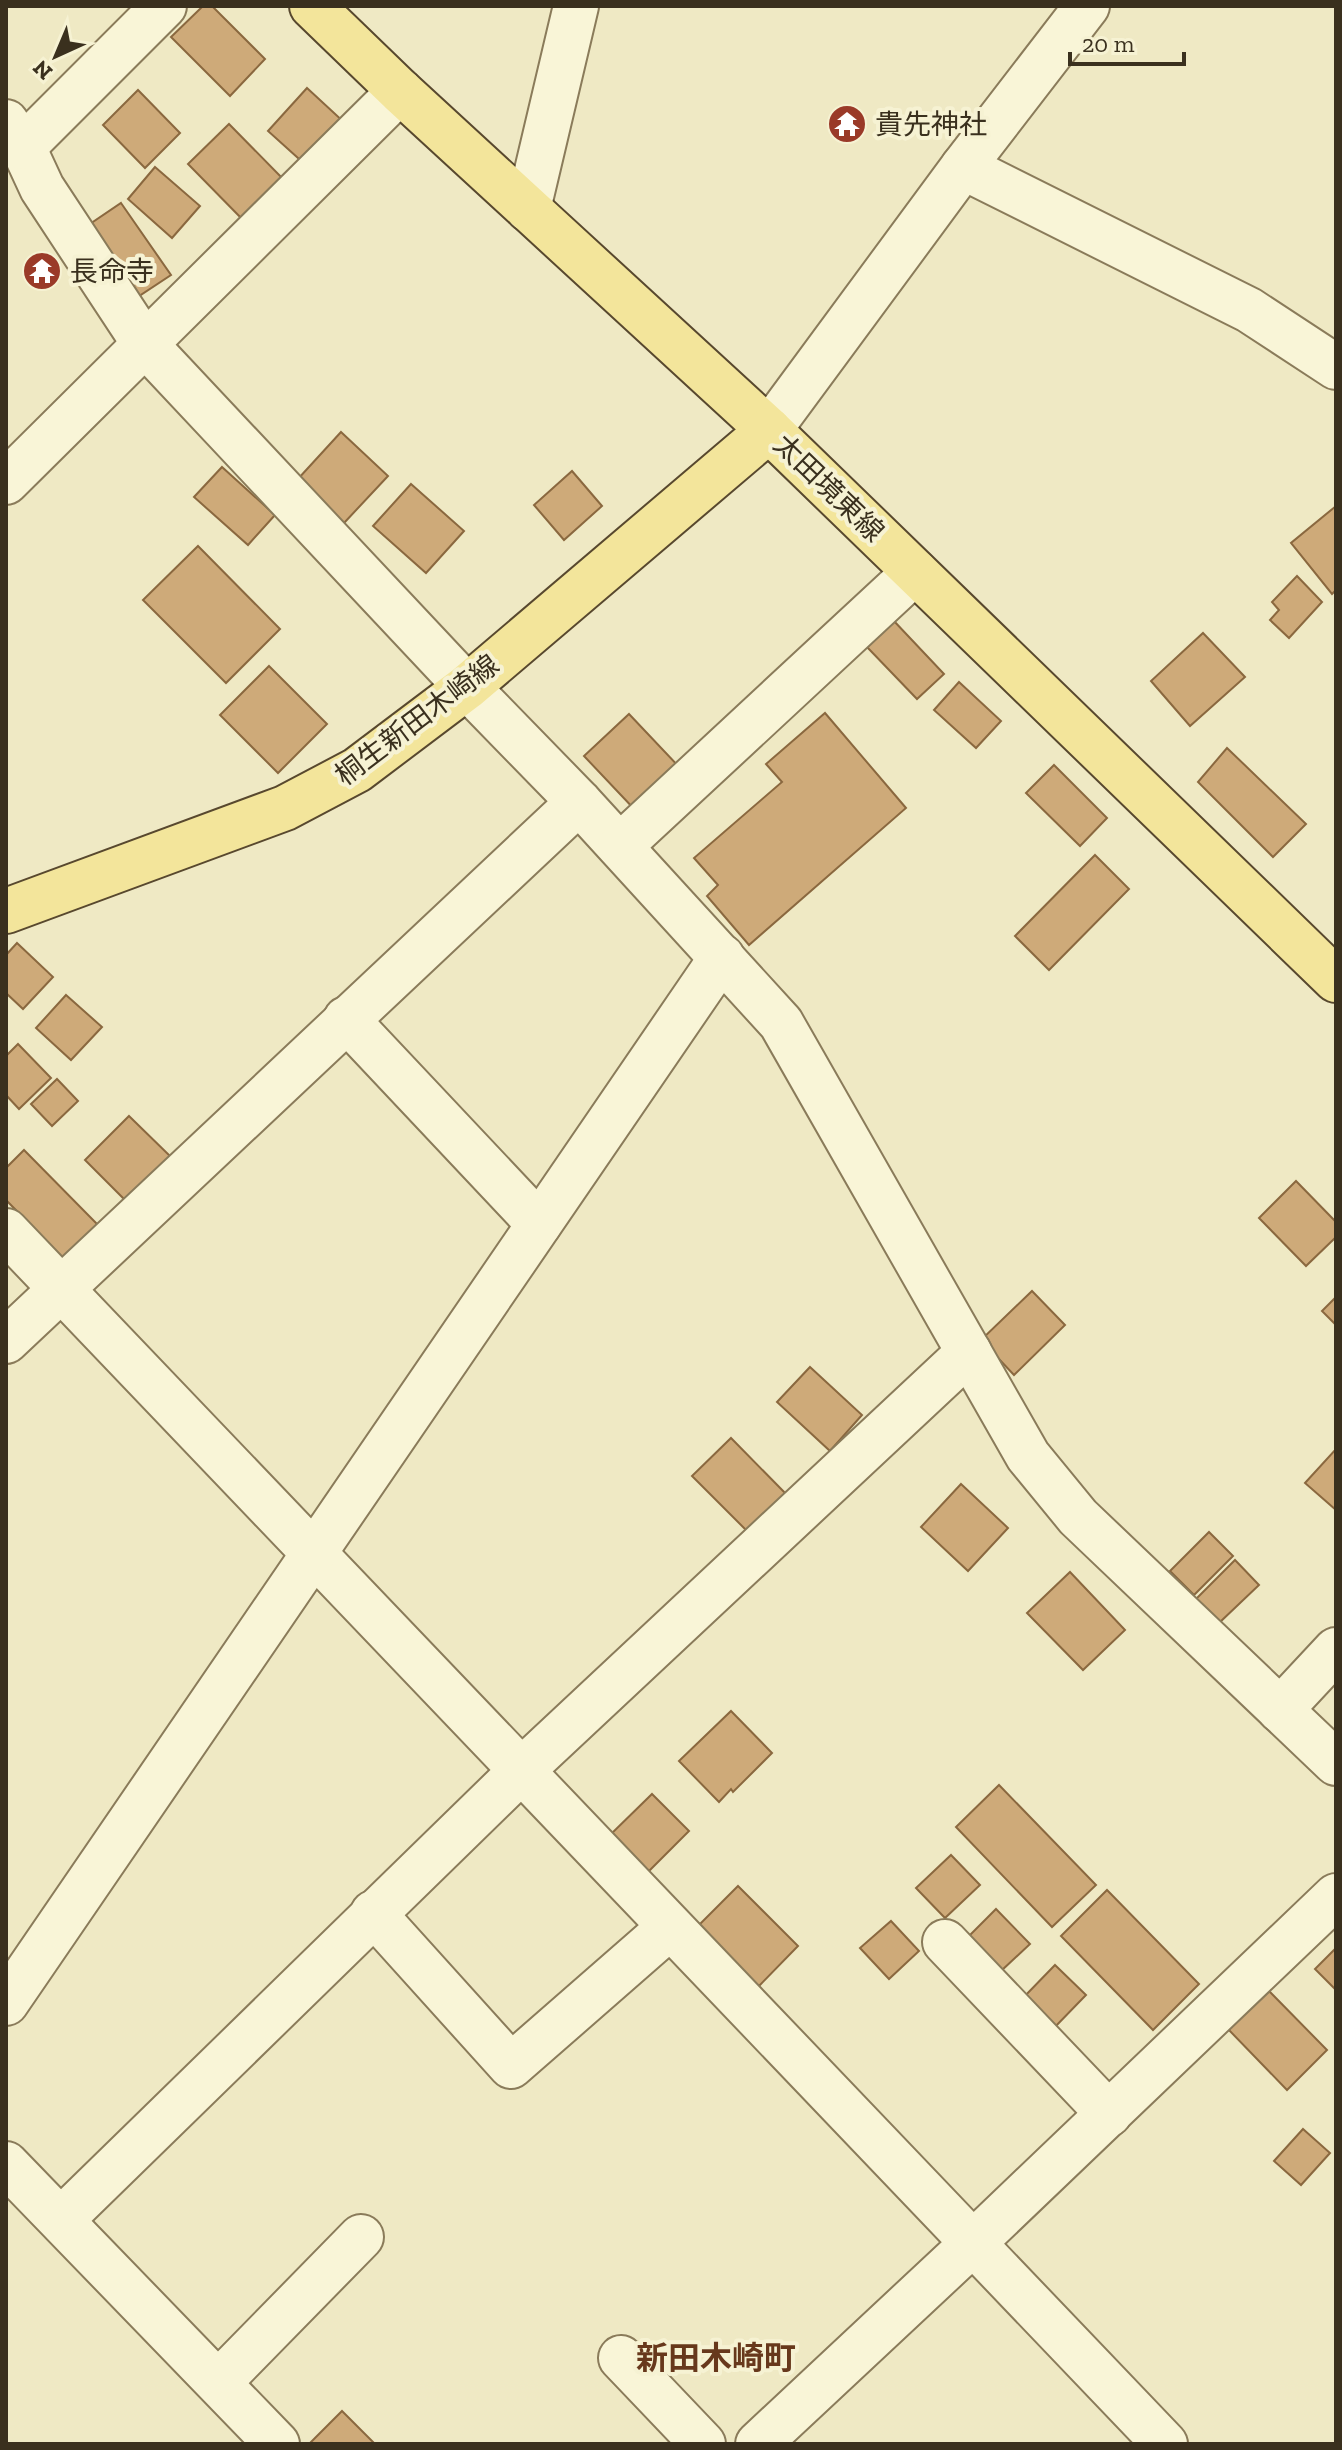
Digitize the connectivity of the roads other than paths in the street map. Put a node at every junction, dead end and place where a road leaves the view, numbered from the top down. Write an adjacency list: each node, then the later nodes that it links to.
1 (164, 6): 6 (street)
2 (312, 6): 5 (main road, 太田境東線)
3 (576, 6): 8 (street)
4 (1087, 6): 7 (street)
5 (400, 91): 8 (main road, 太田境東線); 9 (street)
6 (14, 135): 9 (street)
7 (963, 167): 10 (street); 11 (street)
8 (528, 209): 11 (main road, 太田境東線)
9 (144, 343): 12 (street); 14 (street)
10 (1336, 367)
11 (769, 430): 13 (main road, 太田境東線); 14 (main road, 桐生新田木崎線)
12 (6, 482)
13 (915, 572): 16 (street); 19 (main road, 太田境東線)
14 (467, 687): 15 (street); 17 (main road, 桐生新田木崎線)
15 (579, 802): 16 (street); 20 (street)
16 (620, 846): 18 (street)
17 (6, 911)
18 (722, 957): 21 (street); 25 (street)
19 (1336, 980)
20 (346, 1019): 21 (street); 23 (street)
21 (539, 1224): 26 (street)
22 (6, 1231): 23 (street)
23 (60, 1288): 24 (street); 26 (street)
24 (6, 1341)
25 (969, 1352): 28 (street); 30 (street)
26 (314, 1553): 30 (street); 35 (street)
27 (1336, 1650): 28 (street)
28 (1280, 1710): 29 (street)
29 (1336, 1763)
30 (521, 1771): 32 (street); 33 (street)
31 (1336, 1896): 36 (street)
32 (373, 1913): 33 (street); 38 (street)
33 (670, 1927): 40 (street)
34 (945, 1942): 36 (street)
35 (7, 2000)
36 (1109, 2114): 40 (street)
37 (6, 2164): 38 (street)
38 (62, 2219): 42 (street)
39 (361, 2237): 42 (street)
40 (972, 2244): 45 (street); 46 (street)
41 (621, 2358): 44 (street)
42 (219, 2382): 43 (street)
43 (277, 2444)
44 (703, 2444)
45 (758, 2444)
46 (1165, 2444)

